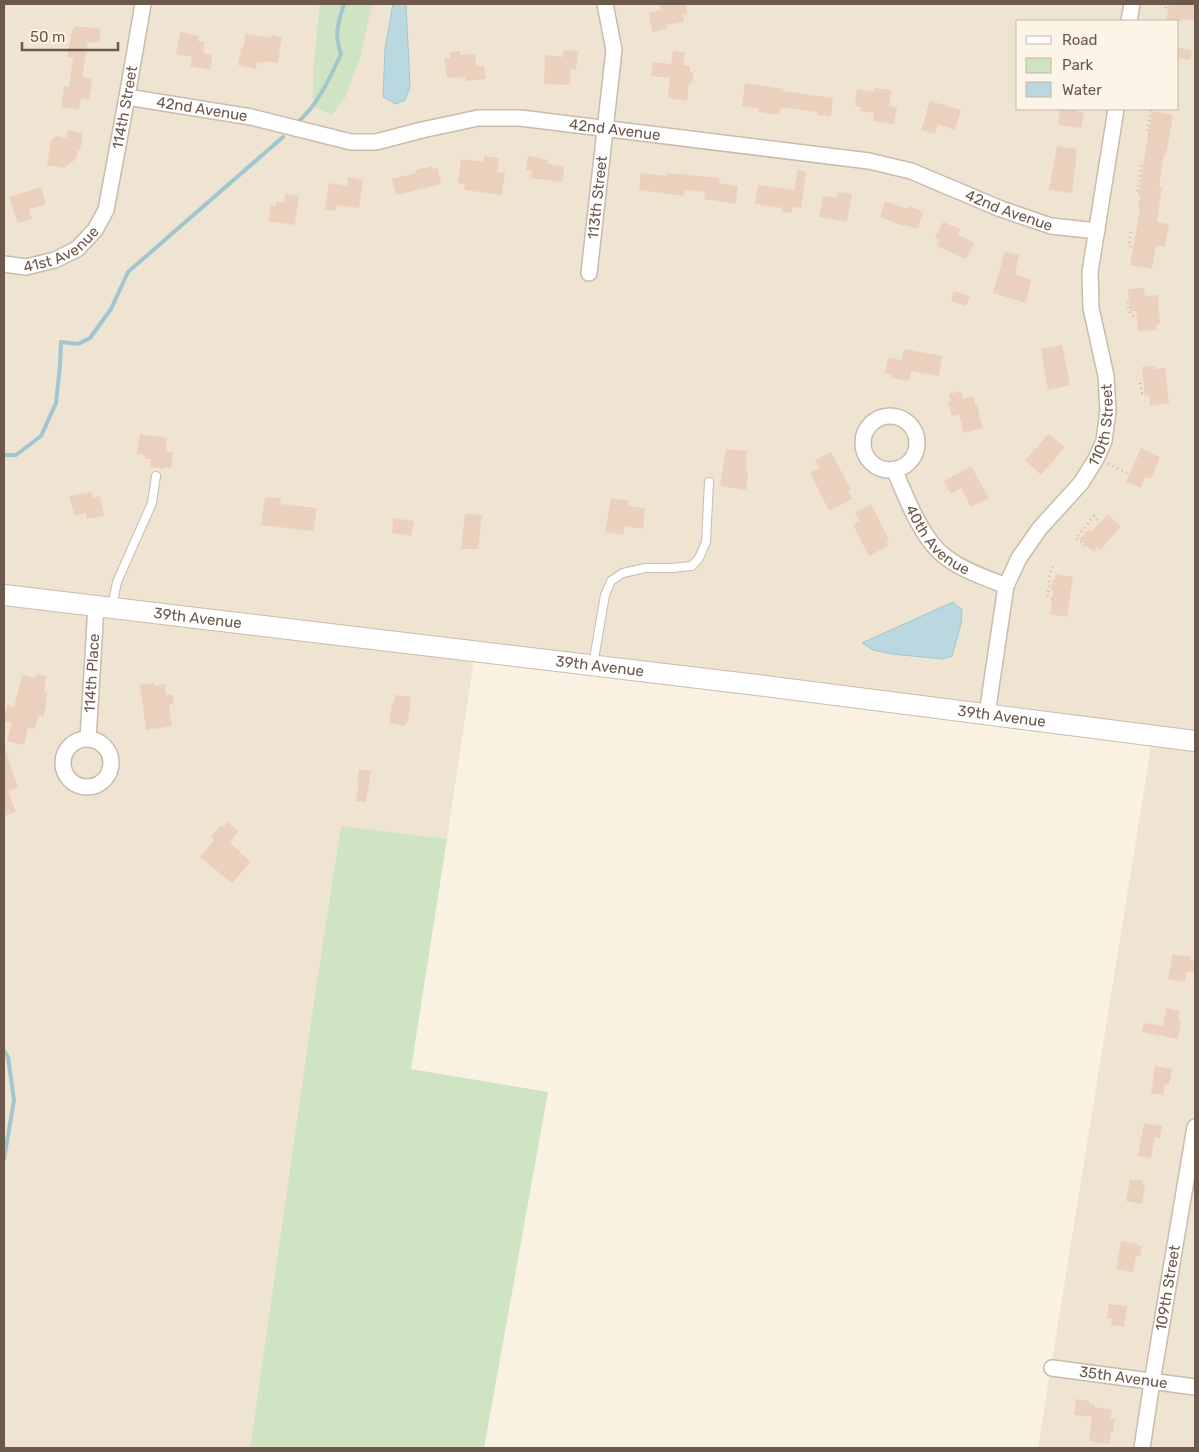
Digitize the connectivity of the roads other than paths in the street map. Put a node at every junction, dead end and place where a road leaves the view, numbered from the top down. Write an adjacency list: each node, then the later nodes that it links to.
1 (143, 4): 5 (street, 114th Street)
2 (605, 4): 7 (street, 113th Street)
3 (1132, 4): 4 (street)
4 (1129, 20)
5 (127, 97): 7 (street, 42nd Avenue); 8 (street, 114th Street)
6 (1116, 110): 9 (street, 110th Street)
7 (606, 128): 9 (street, 42nd Avenue); 11 (street, 113th Street)
8 (106, 210): 10 (street, 41st Avenue)
9 (1097, 231): 15 (street, 110th Street)
10 (4, 264)
11 (589, 273)
12 (894, 469): 15 (street, 40th Avenue)
13 (156, 476): 17 (lane)
14 (709, 482): 18 (lane)
15 (1006, 586): 19 (street, 110th Street)
16 (4, 595): 17 (main road, 39th Avenue)
17 (104, 607): 18 (main road, 39th Avenue); 20 (street, 114th Place)
18 (593, 665): 19 (main road, 39th Avenue)
19 (987, 714): 21 (main road, 39th Avenue)
20 (88, 739)
21 (1195, 741)
22 (1195, 1126): 23 (street, 109th Street)
23 (1192, 1163): 25 (street, 109th Street)
24 (1052, 1368): 25 (street, 35th Avenue)
25 (1152, 1382): 26 (street, 35th Avenue); 27 (street, 109th Street)
26 (1195, 1387)
27 (1142, 1448)

